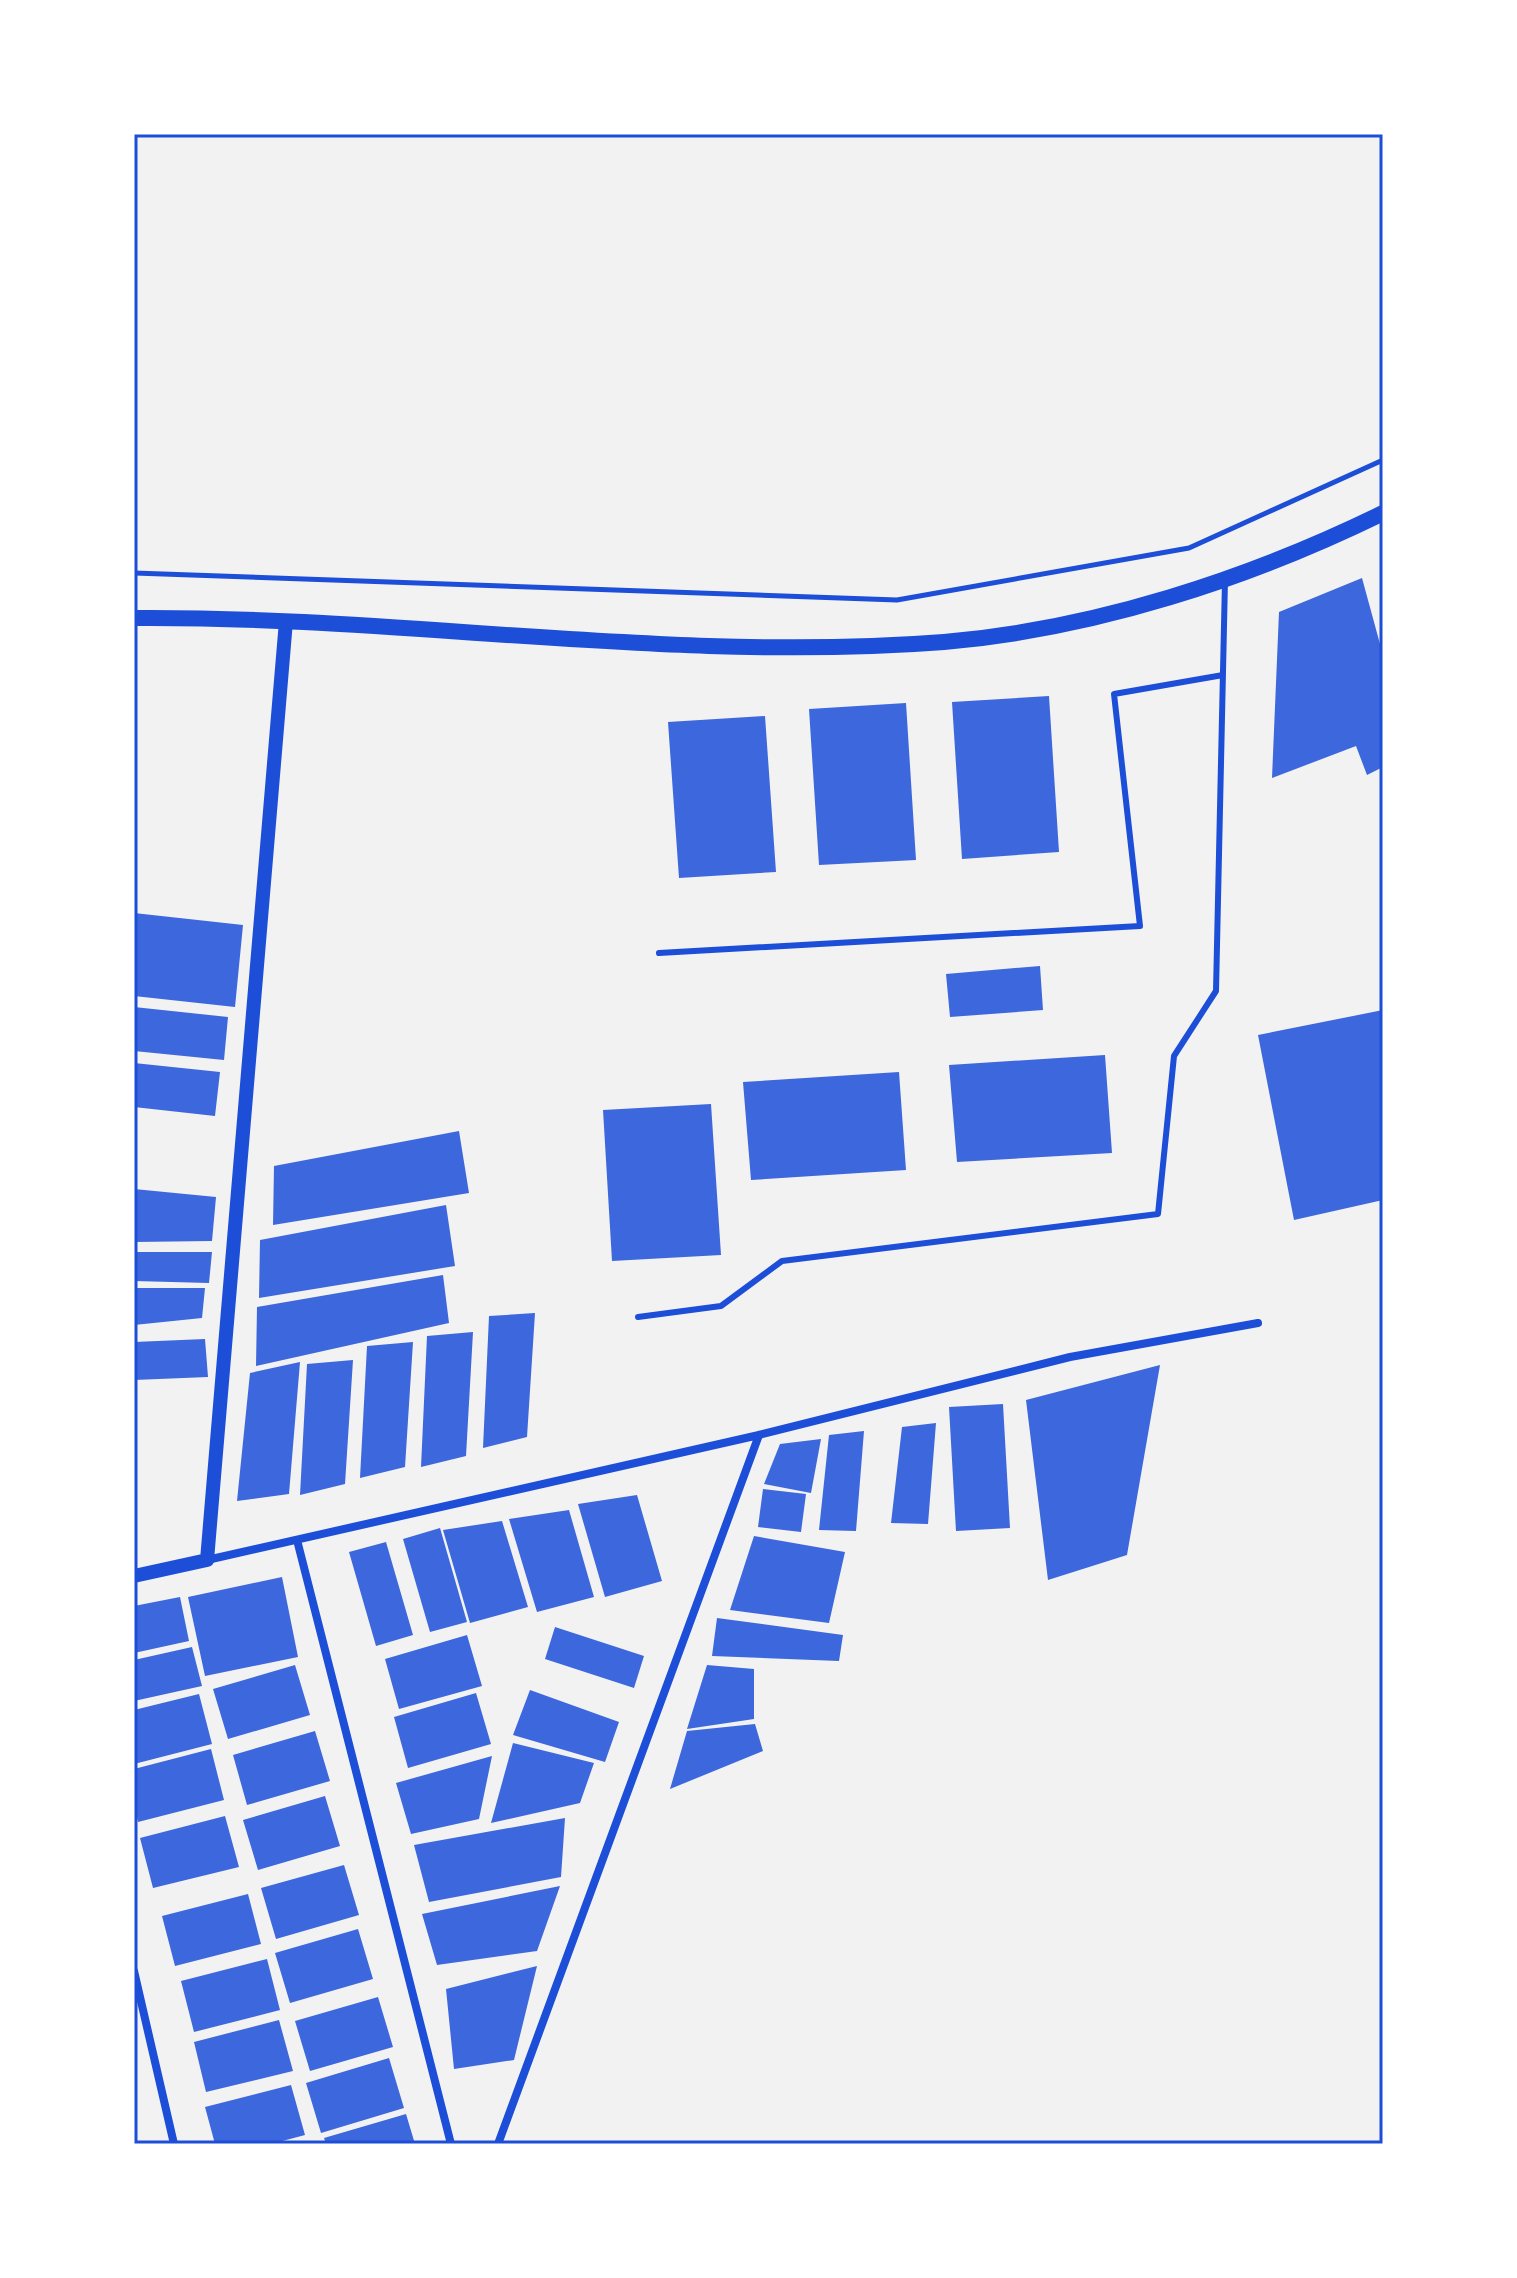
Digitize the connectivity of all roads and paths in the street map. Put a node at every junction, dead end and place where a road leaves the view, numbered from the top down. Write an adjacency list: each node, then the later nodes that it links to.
1 (1383, 460): 3 (path)
2 (1383, 513): 4 (main road)
3 (134, 573)
4 (1225, 577): 6 (main road); 7 (lane)
5 (134, 618): 6 (main road)
6 (286, 621): 13 (street)
7 (1223, 675): 8 (lane); 9 (lane)
8 (659, 953)
9 (638, 1317)
10 (1258, 1323): 11 (street)
11 (759, 1435): 12 (street); 18 (street)
12 (297, 1540): 13 (street); 17 (street)
13 (207, 1560): 14 (street)
14 (134, 1576)
15 (134, 1971): 16 (street)
16 (174, 2144)
17 (451, 2144)
18 (498, 2144)

